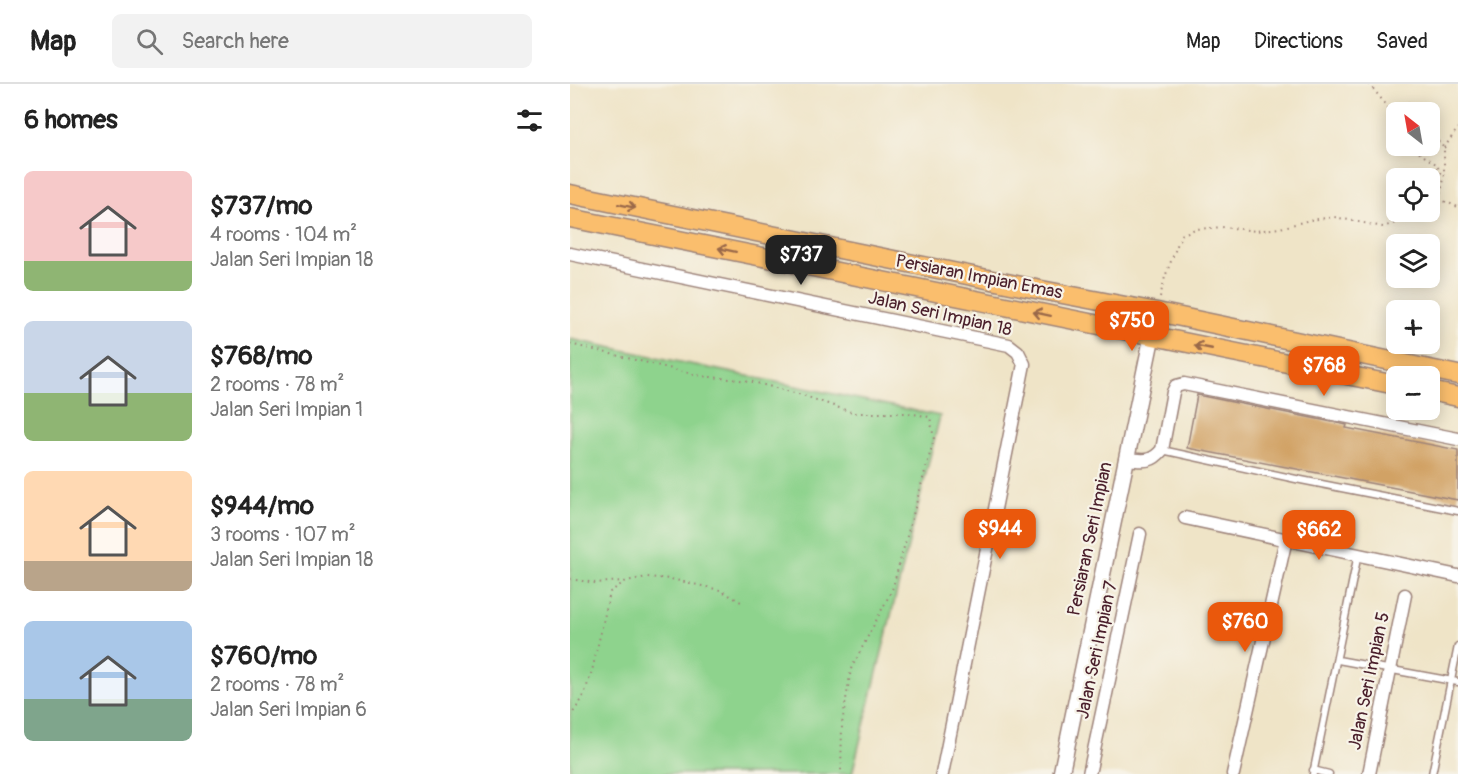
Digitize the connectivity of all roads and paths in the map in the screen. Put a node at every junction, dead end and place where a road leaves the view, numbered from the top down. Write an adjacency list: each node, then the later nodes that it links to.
1 (1369, 84): 2 (path)
2 (1386, 105)
3 (1458, 128): 5 (path)
4 (1440, 143): 5 (path)
5 (1444, 148): 7 (path)
6 (1424, 156): 7 (path)
7 (1444, 179): 9 (path)
8 (570, 194): 15 (main road, Persiaran Impian Emas, one-way to 15)
9 (1440, 195)
10 (1440, 199): 11 (path)
11 (1458, 207)
12 (570, 218): 16 (main road, Persiaran Impian Emas, one-way to 12)
13 (1398, 222): 15 (path)
14 (570, 255): 42 (street, Jalan Seri Impian 18)
15 (1157, 312): 16 (street, Persiaran Seri Impian); 18 (main road, Persiaran Impian Emas)
16 (1152, 337): 19 (main road, Persiaran Impian Emas, one-way to 16); 24 (street, Persiaran Seri Impian)
17 (570, 344): 41 (path)
18 (1458, 375)
19 (1386, 383)
20 (1440, 393): 21 (main road)
21 (1458, 397)
22 (1458, 440): 23 (street)
23 (1162, 450): 24 (street); 25 (lane)
24 (1126, 459): 43 (street, Persiaran Seri Impian)
25 (1458, 512)
26 (1185, 518): 28 (street)
27 (1140, 534): 44 (street, Jalan Seri Impian 7)
28 (1286, 539): 29 (street); 45 (street)
29 (1358, 554): 30 (street); 36 (lane)
30 (1458, 576)
31 (570, 579): 32 (path)
32 (626, 581): 34 (path); 39 (path)
33 (1406, 595): 37 (street, Jalan Seri Impian 5)
34 (741, 602)
35 (1458, 646): 38 (lane)
36 (1338, 660): 37 (lane); 40 (lane)
37 (1390, 669): 38 (lane); 47 (street, Jalan Seri Impian 5)
38 (1455, 681): 48 (lane)
39 (570, 717)
40 (1313, 772): 46 (lane)
41 (841, 774)
42 (942, 774)
43 (1061, 774)
44 (1089, 774)
45 (1233, 774)
46 (1329, 774)
47 (1369, 774)
48 (1432, 774)

